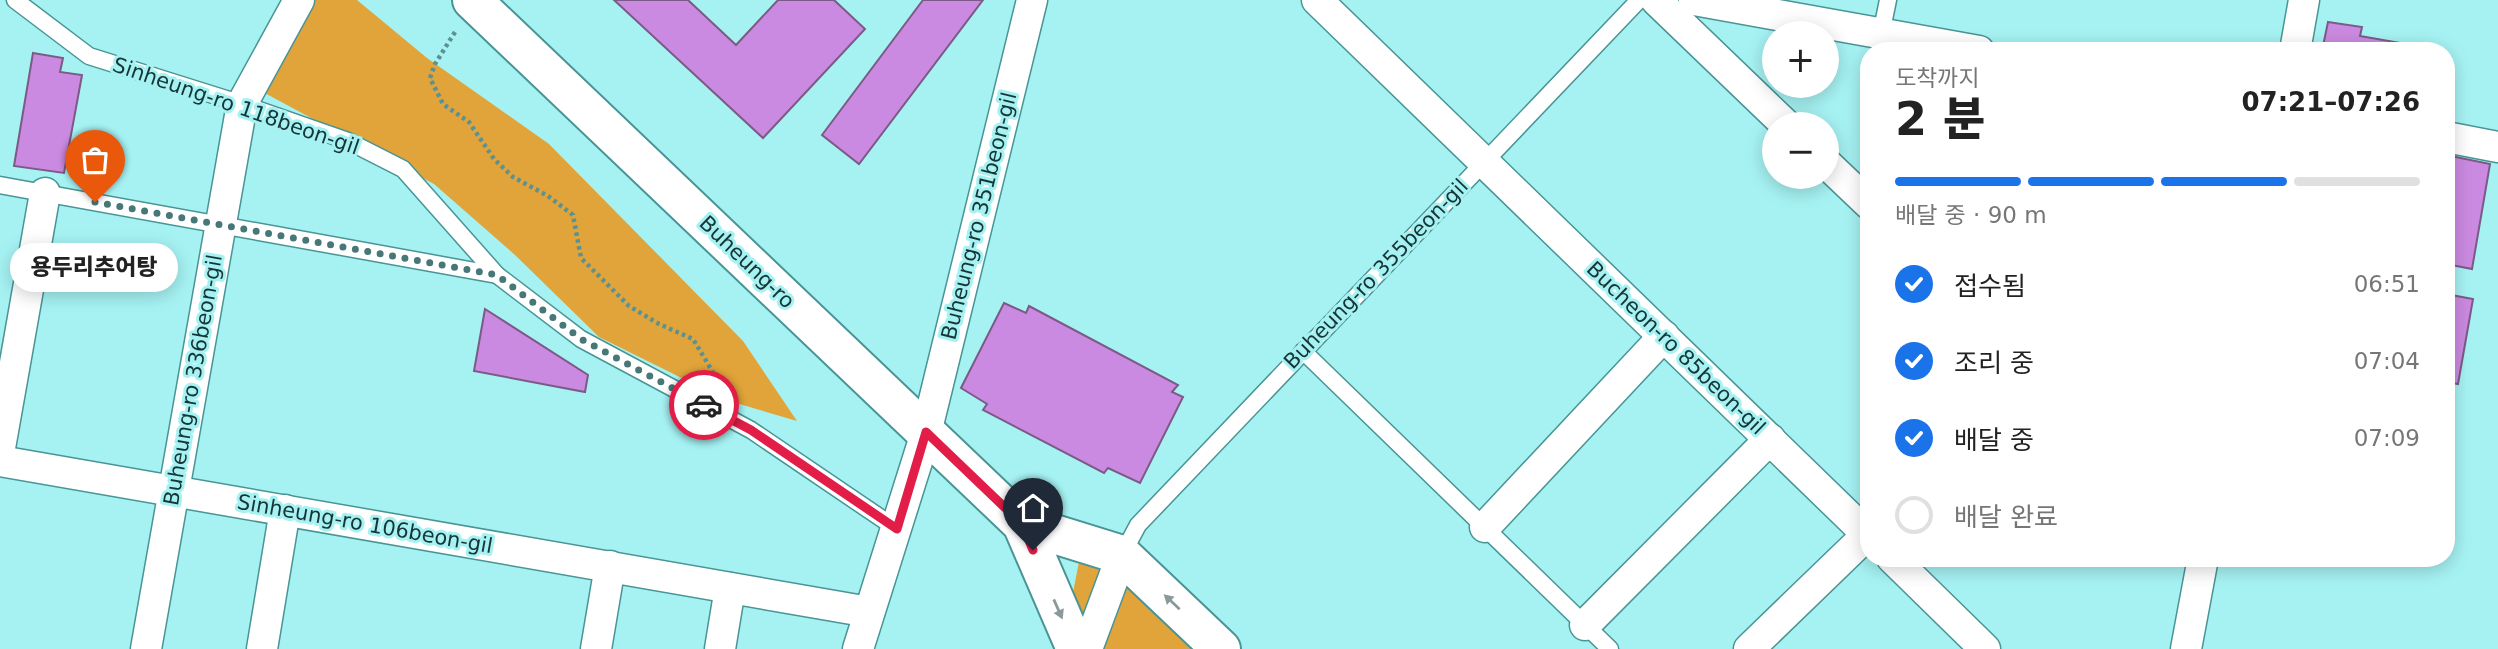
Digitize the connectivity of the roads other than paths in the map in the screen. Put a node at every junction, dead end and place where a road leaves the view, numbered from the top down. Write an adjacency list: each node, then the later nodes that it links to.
1 (15, 0): 14 (lane, Sinheung-ro 118beon-gil)
2 (299, 0): 14 (street, Buheung-ro 336beon-gil)
3 (1032, 0): 27 (street, Buheung-ro 351beon-gil)
4 (1317, 0): 18 (street, Bucheon-ro 85beon-gil)
5 (1639, 0): 18 (lane, Buheung-ro 355beon-gil)
6 (1656, 0): 15 (street)
7 (1694, 0): 11 (street)
8 (1888, 0): 11 (lane)
9 (2304, 0): 13 (street)
10 (473, 1): 27 (street, Buheung-ro)
11 (1881, 34): 12 (street)
12 (1927, 42)
13 (2297, 42)
14 (242, 104): 23 (street, Buheung-ro 336beon-gil); 24 (lane, Sinheung-ro 118beon-gil)
15 (1773, 112)
16 (2455, 139): 17 (street)
17 (2498, 147)
18 (1484, 160): 25 (street, Bucheon-ro 85beon-gil); 26 (lane, Buheung-ro 355beon-gil)
19 (1839, 175): 22 (street)
20 (0, 185): 21 (lane)
21 (45, 193): 23 (lane); 29 (street)
22 (1860, 195)
23 (220, 224): 24 (lane); 31 (street, Buheung-ro 336beon-gil)
24 (497, 275): 36 (lane, Sinheung-ro 118beon-gil)
25 (1664, 337): 28 (street, Bucheon-ro 85beon-gil); 34 (street)
26 (1303, 351): 34 (lane); 38 (lane, Buheung-ro 355beon-gil)
27 (926, 432): 33 (street, Buheung-ro); 36 (street, Buheung-ro 351beon-gil)
28 (1770, 439): 35 (street, Bucheon-ro 85beon-gil); 44 (street)
29 (0, 449)
30 (0, 461): 31 (street, Sinheung-ro 106beon-gil)
31 (173, 490): 32 (street, Sinheung-ro 106beon-gil); 45 (street, Buheung-ro 336beon-gil)
32 (285, 510): 39 (street, Sinheung-ro 106beon-gil); 46 (street)
33 (1022, 524): 38 (street, Buheung-ro); 50 (street, Buheung-ro, one-way to 50)
34 (1485, 527): 44 (lane)
35 (1860, 527)
36 (897, 529): 43 (street, Buheung-ro 351beon-gil)
37 (1860, 543): 54 (street)
38 (1122, 555): 51 (street); 52 (street, Buheung-ro, one-way to 38)
39 (610, 566): 42 (street, Sinheung-ro 106beon-gil); 47 (street)
40 (1901, 567): 55 (street)
41 (2201, 567): 56 (street)
42 (730, 588): 43 (street, Sinheung-ro 106beon-gil); 48 (street)
43 (869, 612): 49 (street, Buheung-ro 351beon-gil)
44 (1585, 625): 53 (lane)
45 (146, 649)
46 (262, 649)
47 (596, 649)
48 (720, 649)
49 (858, 649)
50 (1076, 649)
51 (1087, 649)
52 (1221, 649)
53 (1610, 649)
54 (1749, 649)
55 (1985, 649)
56 (2186, 649)

